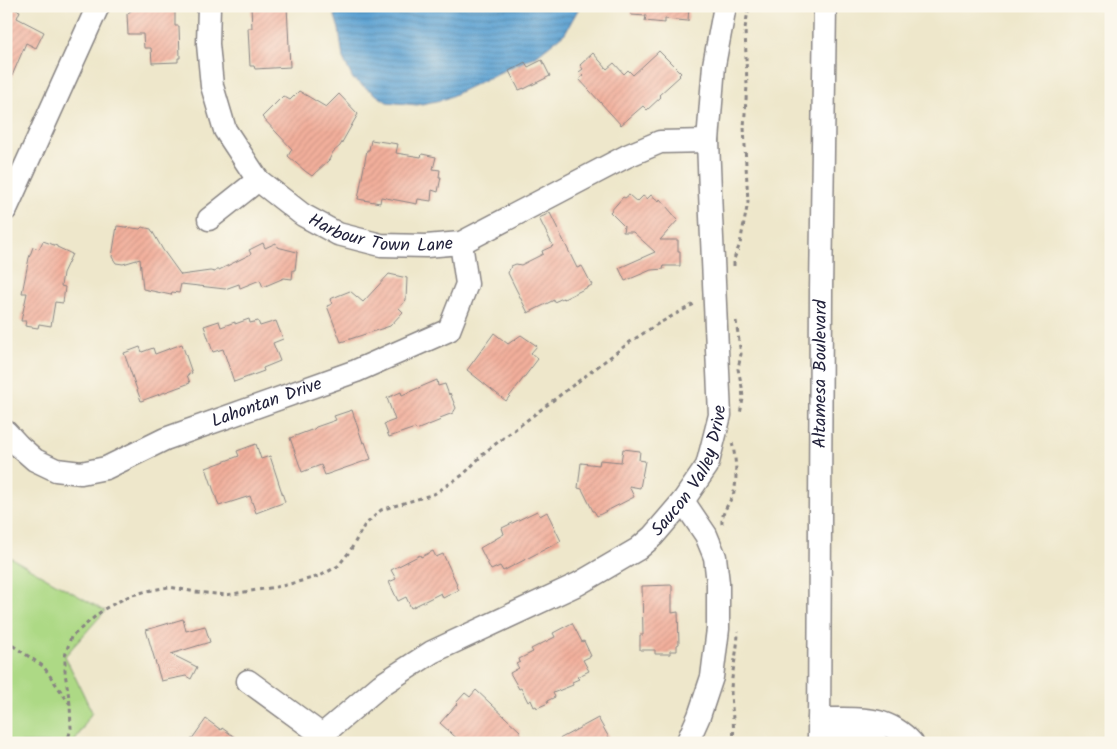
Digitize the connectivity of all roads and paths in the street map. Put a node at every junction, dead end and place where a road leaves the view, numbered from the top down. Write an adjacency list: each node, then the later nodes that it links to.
1 (98, 6): 7 (street)
2 (210, 6): 6 (street, Harbour Town Lane)
3 (724, 6): 5 (street, Saucon Valley Drive)
4 (825, 6): 16 (street, Altamesa Boulevard)
5 (708, 141): 9 (street, Harbour Town Lane); 10 (street, Saucon Valley Drive)
6 (258, 180): 8 (street); 9 (street, Harbour Town Lane)
7 (6, 209)
8 (209, 219)
9 (461, 243): 11 (street, Lahontan Drive)
10 (715, 293): 12 (street, Saucon Valley Drive); 15 (path)
11 (6, 432)
12 (683, 501): 17 (street, Saucon Valley Drive); 19 (street)
13 (6, 641): 15 (path)
14 (248, 681): 17 (street)
15 (70, 704): 18 (path)
16 (819, 734): 20 (street); 21 (street)
17 (320, 739)
18 (67, 743)
19 (688, 743)
20 (877, 743)
21 (912, 743)

